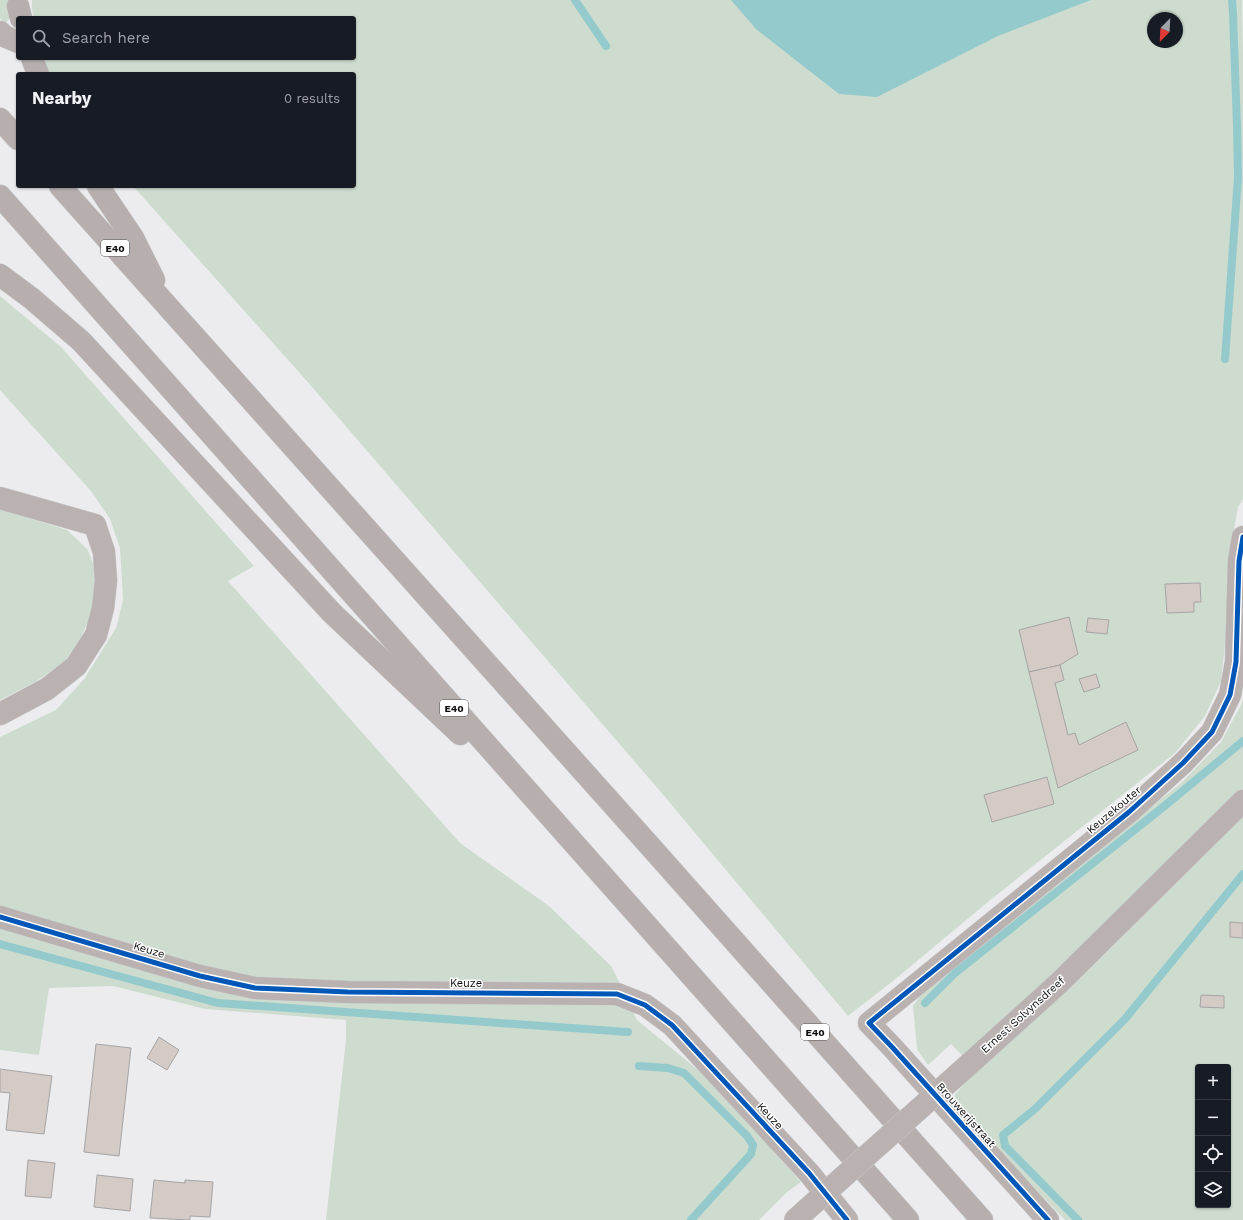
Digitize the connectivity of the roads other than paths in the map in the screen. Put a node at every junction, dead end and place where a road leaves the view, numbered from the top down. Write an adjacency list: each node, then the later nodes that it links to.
1 (0, 32): 2 (street)
2 (16, 41)
3 (33, 60): 4 (highway)
4 (37, 72)
5 (0, 119): 6 (highway)
6 (16, 137)
7 (62, 188): 11 (highway, E40)
8 (99, 188): 11 (highway)
9 (0, 196): 16 (highway, E40)
10 (0, 275): 16 (highway)
11 (169, 309): 22 (highway, E40)
12 (0, 498): 14 (street)
13 (1243, 537): 18 (street, Keuzekouter)
14 (0, 714)
15 (1243, 801): 19 (street, Ernest Solvynsdreef, bridge)
16 (564, 831): 21 (highway, E40)
17 (0, 917): 20 (street, Keuze)
18 (869, 1023): 23 (street, Brouwerijstraat)
19 (795, 1220)
20 (847, 1220)
21 (908, 1220)
22 (982, 1220)
23 (1048, 1220)

